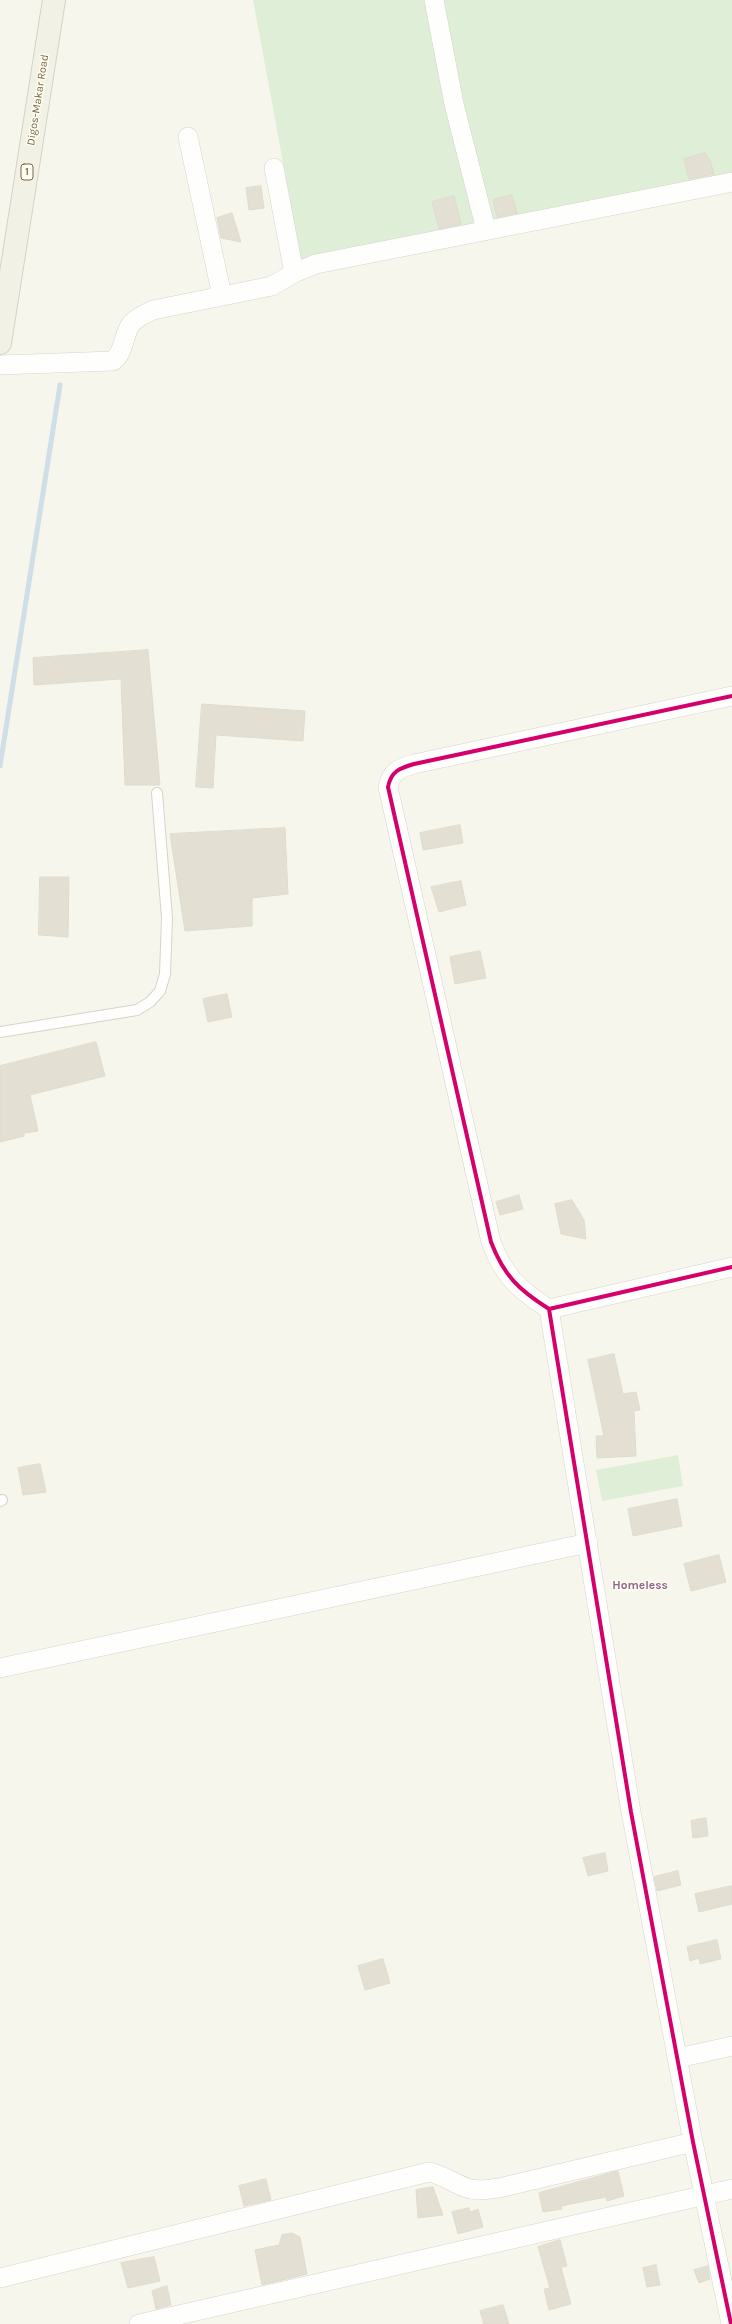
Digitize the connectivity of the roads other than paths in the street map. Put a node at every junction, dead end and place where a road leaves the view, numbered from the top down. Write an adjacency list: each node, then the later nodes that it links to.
1 (54, 0): 8 (main road, Digos-Makar Road / 1)
2 (434, 0): 6 (street)
3 (188, 137): 9 (street)
4 (274, 168): 7 (street)
5 (732, 182): 6 (street)
6 (486, 230): 7 (street)
7 (294, 272): 9 (street)
8 (5, 278): 10 (main road, Digos-Makar Road / 1)
9 (222, 296): 11 (street)
10 (1, 329)
11 (0, 365)
12 (732, 696): 16 (street)
13 (157, 793): 14 (lane)
14 (0, 1032)
15 (732, 1267): 16 (street)
16 (549, 1309): 17 (street)
17 (588, 1544): 18 (street); 20 (street)
18 (0, 1668)
19 (732, 2046): 20 (street)
20 (678, 2058): 21 (street)
21 (693, 2142): 23 (street); 25 (street)
22 (732, 2189): 23 (street)
23 (705, 2194): 24 (street); 26 (street)
24 (726, 2263): 27 (street)
25 (0, 2278)
26 (139, 2324)
27 (731, 2324)

